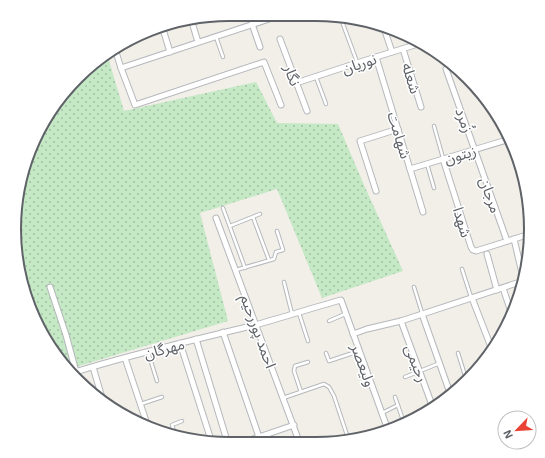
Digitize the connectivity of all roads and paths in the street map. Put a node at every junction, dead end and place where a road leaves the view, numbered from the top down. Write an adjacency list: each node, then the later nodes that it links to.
1 (261, 21): 2 (street)
2 (258, 22): 5 (street)
3 (343, 23): 19 (lane)
4 (193, 24): 10 (street)
5 (252, 24): 8 (street); 12 (street)
6 (164, 31): 14 (street)
7 (386, 33): 15 (street)
8 (216, 36): 10 (street); 17 (lane)
9 (280, 39): 23 (street, نگار)
10 (198, 42): 14 (street)
11 (414, 45): 13 (street, نوریان)
12 (260, 47)
13 (403, 49): 15 (street, نوریان); 26 (street, شعله)
14 (170, 52): 20 (street)
15 (392, 52): 18 (street, نوریان)
16 (117, 54): 20 (street)
17 (223, 57)
18 (376, 57): 19 (street, نوریان); 29 (street, شهامت)
19 (357, 63): 22 (street, نوریان)
20 (121, 68): 25 (street)
21 (446, 69): 31 (street, زُمرد)
22 (316, 76): 23 (street, نوریان); 24 (lane)
23 (296, 83): 27 (street, نگار)
24 (326, 104)
25 (281, 105)
26 (421, 107)
27 (307, 111)
28 (434, 126): 32 (lane)
29 (398, 129): 34 (street, شهامت); 36 (street)
30 (504, 141): 31 (street, زیتون)
31 (475, 149): 32 (street, زیتون); 46 (street, مرجان)
32 (443, 159): 33 (street, زیتون); 46 (street, شهدا)
33 (426, 164): 34 (street, زیتون); 35 (lane)
34 (410, 169): 38 (street, شهامت)
35 (434, 188)
36 (376, 191)
37 (223, 208): 42 (lane)
38 (423, 212)
39 (260, 214): 40 (lane)
40 (253, 217): 42 (lane); 48 (lane)
41 (216, 218): 52 (street, احمد پوررحیم)
42 (230, 226): 50 (lane)
43 (277, 231): 48 (lane)
44 (524, 236): 45 (street, شهدا)
45 (514, 239): 46 (street, شهدا); 49 (street)
46 (507, 241)
47 (487, 254): 57 (street)
48 (269, 260): 50 (lane)
49 (520, 267)
50 (245, 268): 52 (lane)
51 (462, 269): 58 (lane)
52 (236, 270): 67 (street, احمد پوررحیم)
53 (284, 282): 62 (lane)
54 (517, 283): 57 (street)
55 (50, 287): 81 (street)
56 (414, 287): 64 (lane)
57 (500, 289): 58 (street); 60 (street)
58 (472, 298): 64 (street); 73 (street)
59 (341, 300): 61 (street, مهرگان); 63 (street, ولیعصر)
60 (509, 308)
61 (299, 312): 62 (street, مهرگان); 71 (lane)
62 (292, 314): 67 (street, مهرگان)
63 (346, 314): 65 (lane); 69 (street, ولیعصر)
64 (422, 314): 66 (street); 80 (street)
65 (329, 321)
66 (401, 321): 69 (street); 83 (street, رحیمی)
67 (256, 324): 68 (street, مهرگان); 93 (street, احمد پوررحیم)
68 (223, 332): 70 (street, مهرگان); 107 (street)
69 (353, 334): 74 (street, ولیعصر)
70 (196, 339): 72 (street, مهرگان); 106 (street)
71 (308, 341)
72 (180, 343): 75 (street, مهرگان); 105 (street)
73 (490, 344)
74 (359, 351): 76 (lane); 97 (street, ولیعصر)
75 (148, 352): 78 (street, مهرگان); 87 (lane)
76 (326, 353)
77 (458, 353): 85 (lane)
78 (125, 358): 82 (street, مهرگان); 95 (street)
79 (308, 362): 89 (lane)
80 (440, 362): 83 (lane); 88 (street)
81 (72, 365)
82 (92, 367): 84 (street, مهرگان); 90 (street)
83 (419, 371): 86 (lane); 94 (street, رحیمی)
84 (78, 372)
85 (465, 374)
86 (405, 377)
87 (157, 382)
88 (449, 389)
89 (301, 392): 93 (lane); 104 (lane)
90 (101, 393)
91 (162, 397): 95 (lane)
92 (395, 397): 96 (lane)
93 (283, 398): 102 (street, احمد پوررحیم)
94 (431, 403)
95 (140, 404): 99 (street)
96 (398, 406): 97 (lane); 98 (lane)
97 (382, 413): 101 (street, ولیعصر)
98 (402, 418)
99 (145, 419)
100 (182, 421): 103 (lane)
101 (386, 425)
102 (294, 426): 107 (street); 108 (street, احمد پوررحیم)
103 (174, 430)
104 (347, 434)
105 (210, 436)
106 (226, 437)
107 (259, 437)
108 (298, 437)

